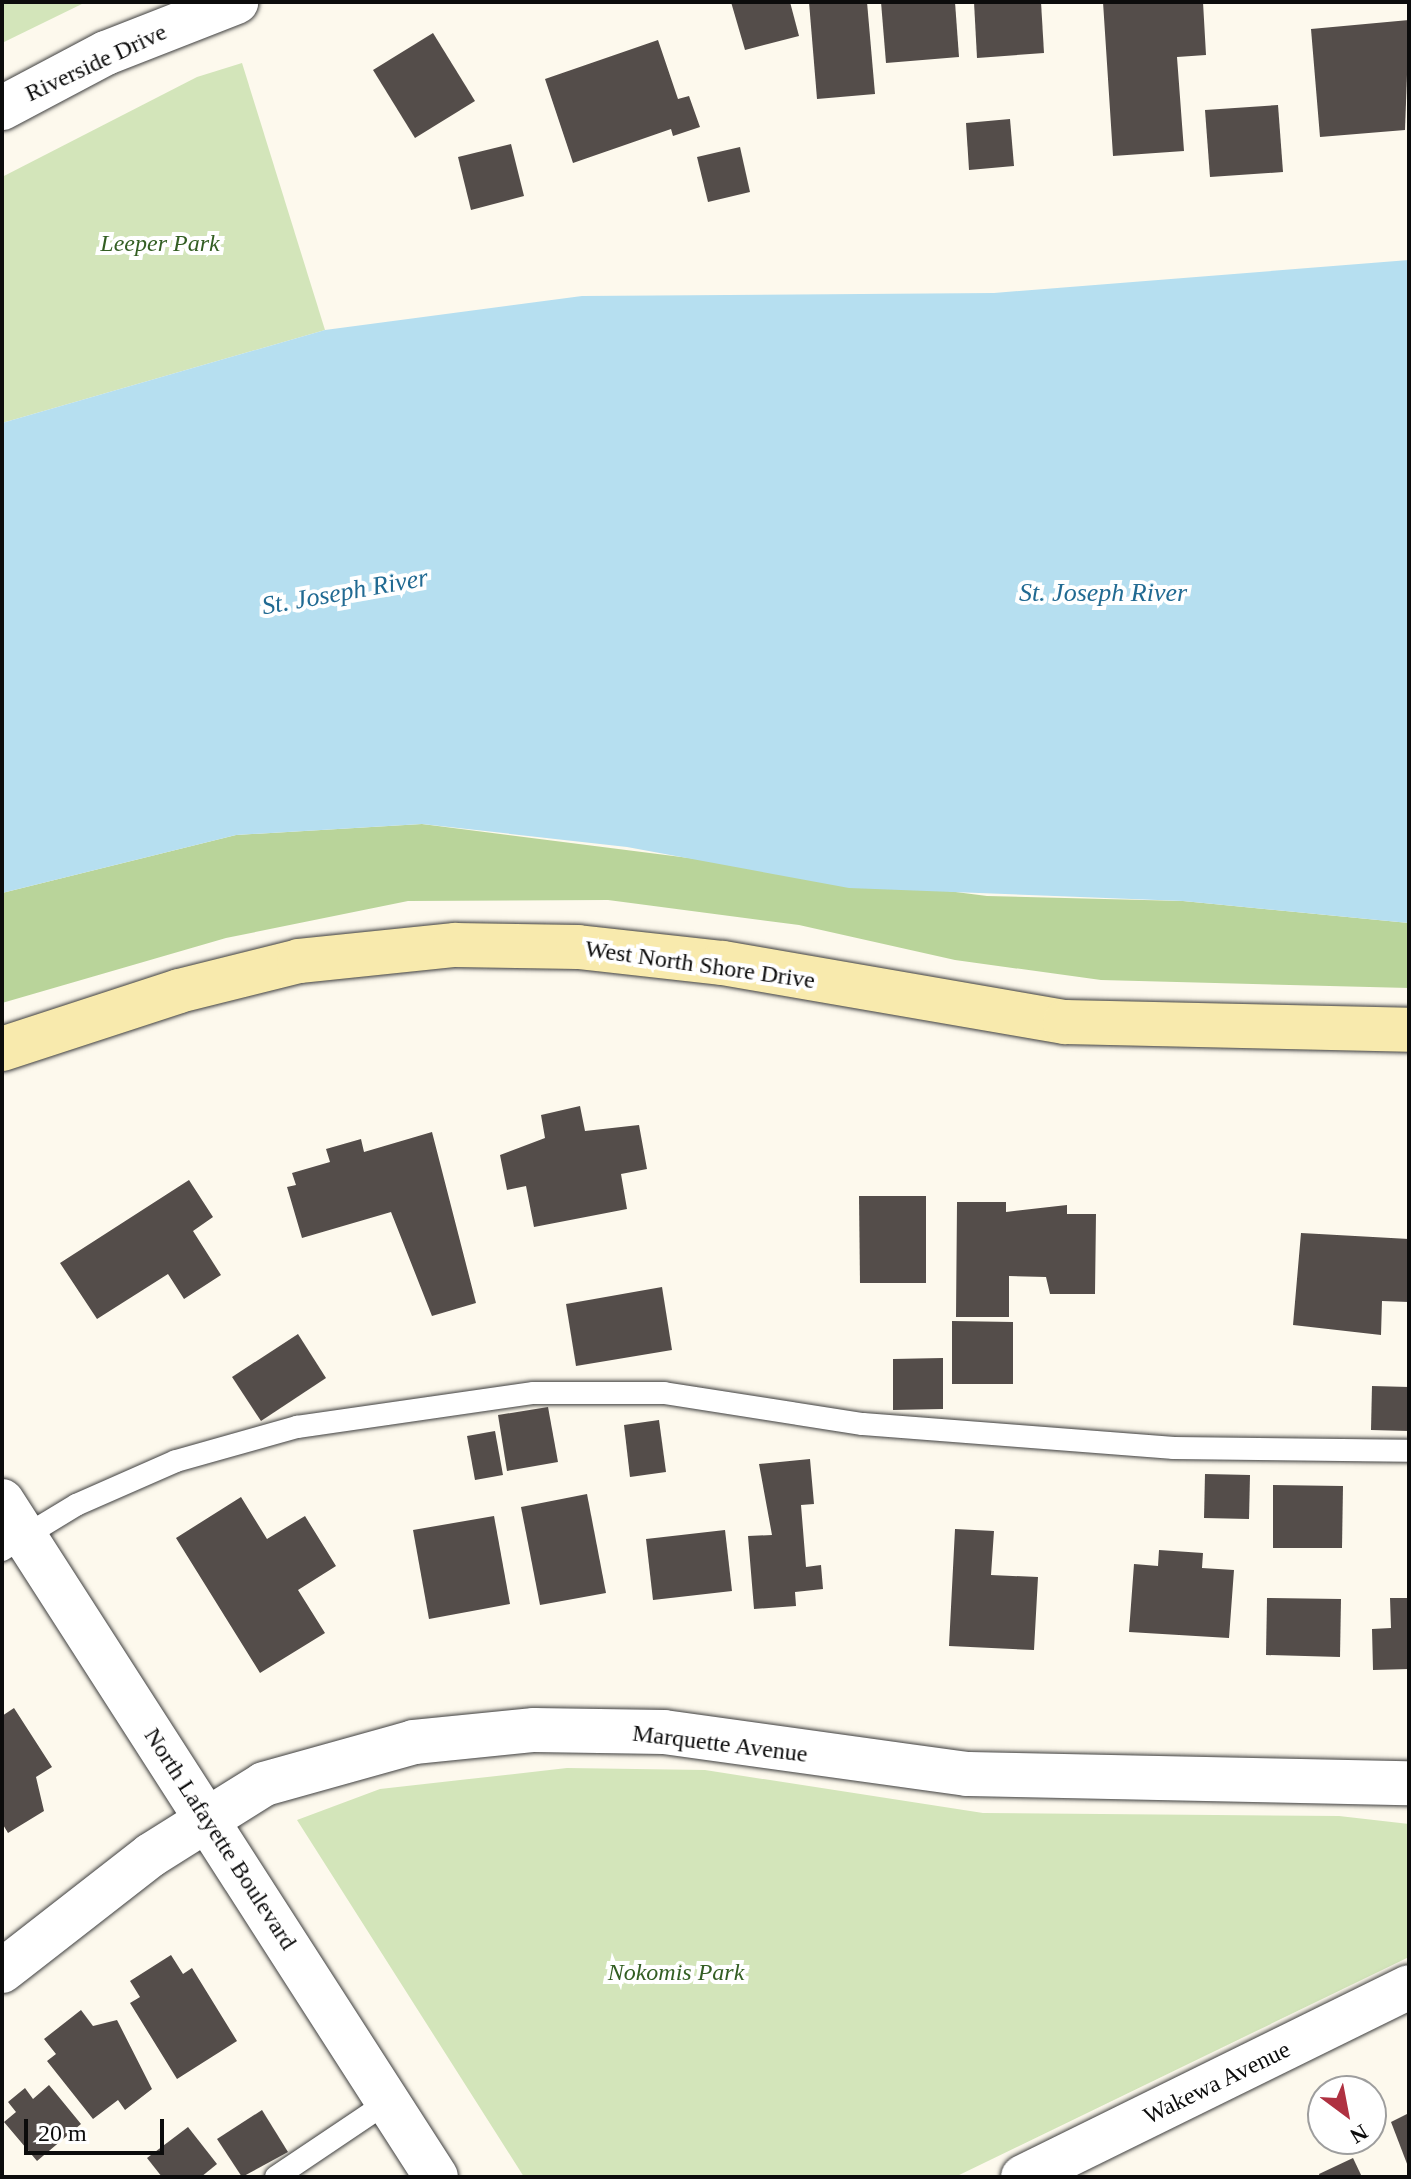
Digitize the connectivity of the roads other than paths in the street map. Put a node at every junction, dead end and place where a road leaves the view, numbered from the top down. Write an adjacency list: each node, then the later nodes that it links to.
1 (236, 2): 2 (street, Riverside Drive)
2 (2, 108)
3 (1409, 1030): 4 (street, West North Shore Drive)
4 (2, 1049)
5 (1409, 1451): 6 (lane)
6 (10, 1529): 8 (street, North Lafayette Boulevard)
7 (1409, 1783): 8 (street, Marquette Avenue)
8 (206, 1818): 9 (street, Marquette Avenue); 11 (street, North Lafayette Boulevard)
9 (2, 1971)
10 (1409, 1987): 14 (street, Wakewa Avenue)
11 (389, 2101): 12 (lane); 13 (street, North Lafayette Boulevard)
12 (276, 2177)
13 (436, 2177)
14 (1023, 2177)

